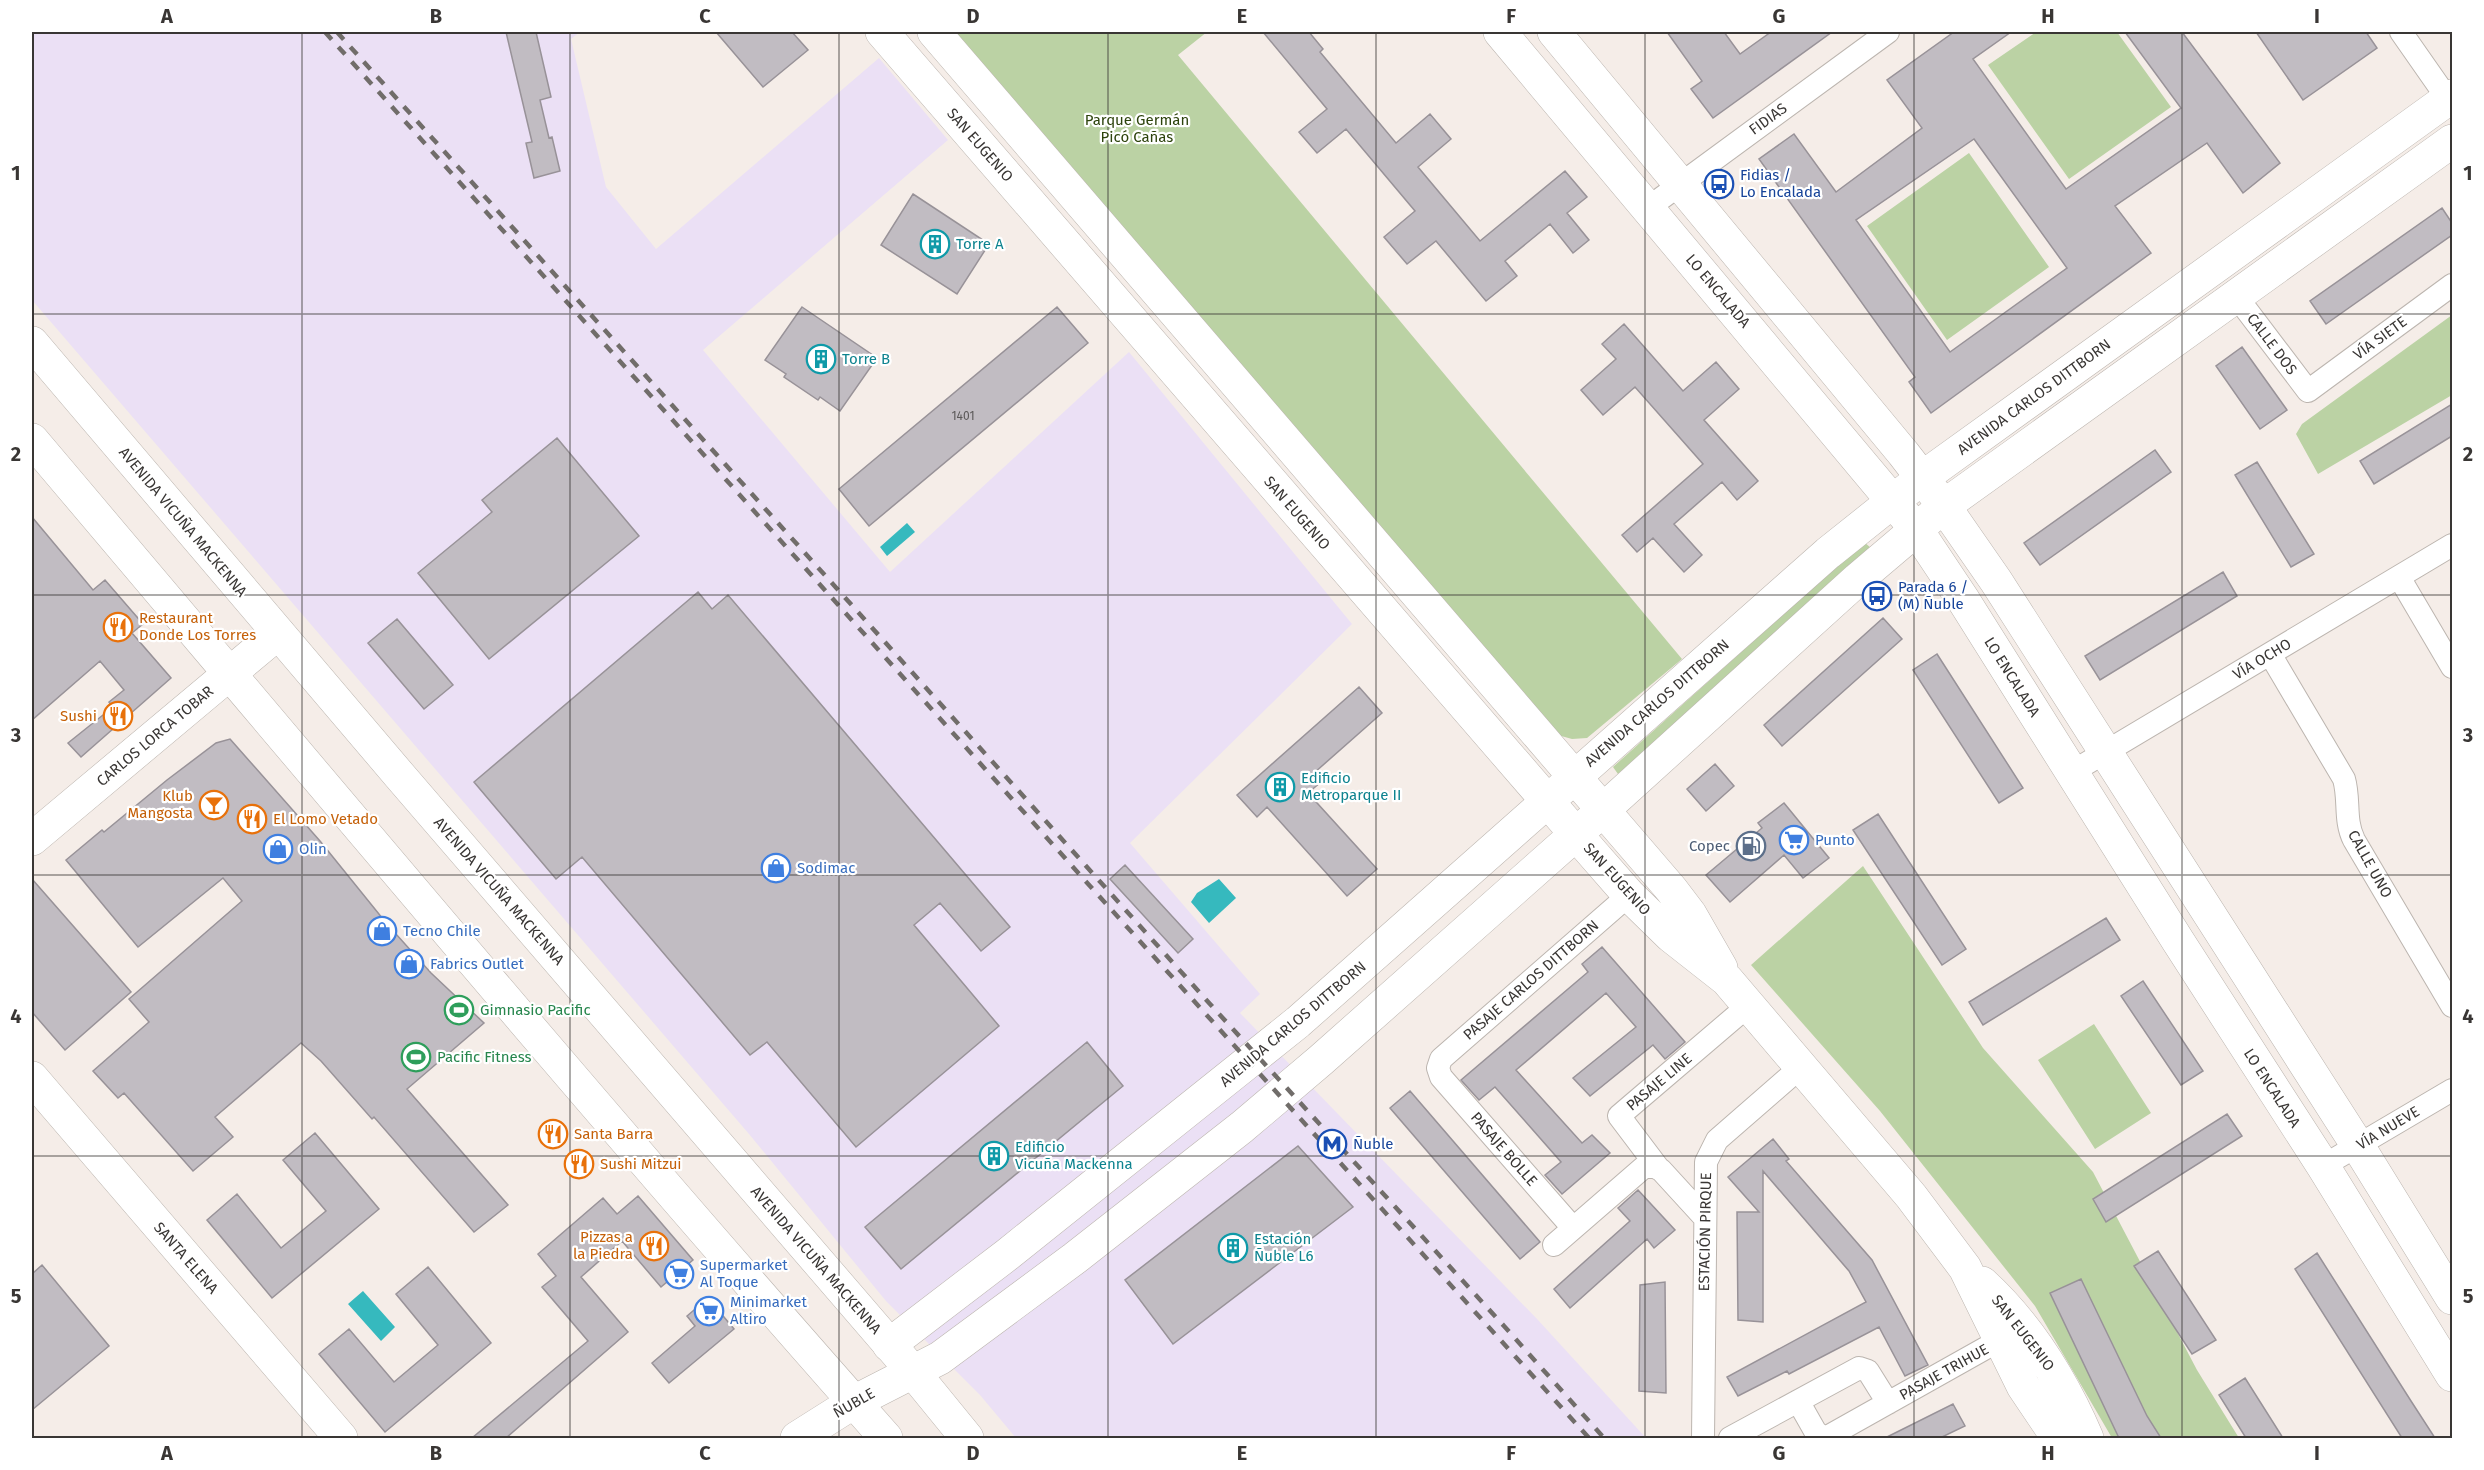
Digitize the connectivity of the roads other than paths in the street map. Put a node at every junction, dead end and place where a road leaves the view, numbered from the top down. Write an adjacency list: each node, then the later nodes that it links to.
1 (934, 32): 7 (main road, SAN EUGENIO)
2 (1500, 32): 12 (main road, LO ENCALADA)
3 (1554, 32): 11 (main road)
4 (1888, 32): 11 (street, FIDIAS)
5 (2401, 32): 9 (street)
6 (895, 34): 8 (main road, SAN EUGENIO)
7 (961, 62): 8 (main road); 34 (main road, SAN EUGENIO)
8 (932, 89): 35 (main road, SAN EUGENIO)
9 (2451, 100): 20 (main road, AVENIDA CARLOS DITTBORN)
10 (2452, 141): 14 (main road)
11 (1680, 183): 12 (street, FIDIAS); 17 (main road)
12 (1648, 208): 18 (main road, LO ENCALADA)
13 (2452, 285): 16 (street, VÍA SIETE)
14 (2236, 296): 16 (street, CALLE DOS); 22 (main road)
15 (32, 343): 28 (main road, AVENIDA VICUÑA MACKENNA)
16 (2308, 391)
17 (1864, 406): 18 (main road); 20 (main road)
18 (1834, 431): 21 (main road, LO ENCALADA)
19 (32, 440): 31 (main road)
20 (1922, 478): 21 (main road, AVENIDA CARLOS DITTBORN); 22 (main road)
21 (1893, 501): 23 (main road, LO ENCALADA); 34 (main road, AVENIDA CARLOS DITTBORN)
22 (1944, 506): 23 (main road); 26 (main road)
23 (1916, 529): 27 (main road, LO ENCALADA); 36 (main road)
24 (2452, 545): 25 (street, VÍA OCHO)
25 (2399, 577): 29 (street, VÍA OCHO); 30 (street)
26 (1996, 580): 27 (main road); 32 (main road)
27 (1964, 601): 33 (main road, LO ENCALADA)
28 (278, 633): 31 (main road, CARLOS LORCA TOBAR); 56 (main road, AVENIDA VICUÑA MACKENNA)
29 (2270, 654): 32 (street, VÍA OCHO); 42 (street, CALLE UNO)
30 (2452, 667)
31 (229, 673): 38 (main road, CARLOS LORCA TOBAR); 60 (main road)
32 (2105, 753): 33 (street, VÍA OCHO); 47 (main road)
33 (2072, 772): 48 (main road, LO ENCALADA)
34 (1574, 777): 35 (main road, AVENIDA CARLOS DITTBORN); 36 (main road, SAN EUGENIO)
35 (1547, 801): 37 (main road, SAN EUGENIO); 56 (main road, AVENIDA CARLOS DITTBORN)
36 (1602, 811): 37 (main road); 40 (main road, SAN EUGENIO)
37 (1576, 833): 39 (main road, SAN EUGENIO); 57 (main road)
38 (32, 839)
39 (1629, 895): 40 (main road, SAN EUGENIO); 44 (street, PASAJE CARLOS DITTBORN)
40 (1727, 980): 41 (main road, SAN EUGENIO)
41 (1749, 1005): 43 (main road, SAN EUGENIO); 49 (street, PASAJE LINE)
42 (2452, 1006)
43 (1802, 1066): 50 (street, ESTACIÓN PIRQUE); 53 (main road, SAN EUGENIO)
44 (1438, 1068): 51 (street, PASAJE BOLLE)
45 (32, 1078): 62 (main road, SANTA ELENA)
46 (2452, 1090): 47 (street, VÍA NUEVE)
47 (2358, 1146): 48 (street, VÍA NUEVE); 54 (main road)
48 (2323, 1166): 58 (main road, LO ENCALADA)
49 (1659, 1169): 50 (street, PASAJE LINE); 51 (street)
50 (1704, 1217): 66 (street, ESTACIÓN PIRQUE)
51 (1573, 1228): 52 (street)
52 (1554, 1245)
53 (1965, 1268): 55 (main road, SAN EUGENIO); 69 (main road, SAN EUGENIO)
54 (2452, 1298)
55 (2000, 1340): 61 (street, PASAJE TRIHUE); 68 (main road, SAN EUGENIO)
56 (889, 1345): 57 (main road, AVENIDA VICUÑA MACKENNA)
57 (914, 1373): 60 (main road, ÑUBLE); 65 (main road, AVENIDA VICUÑA MACKENNA)
58 (2452, 1375)
59 (1798, 1401): 61 (street, PASAJE TRIHUE); 61 (street, PASAJE TRIHUE); 67 (street, PASAJE TRIHUE)
60 (854, 1402): 63 (main road, ÑUBLE); 64 (main road)
61 (1888, 1403)
62 (341, 1438)
63 (797, 1438)
64 (886, 1438)
65 (967, 1438)
66 (1703, 1438)
67 (1730, 1438)
68 (2058, 1438)
69 (2087, 1438)

